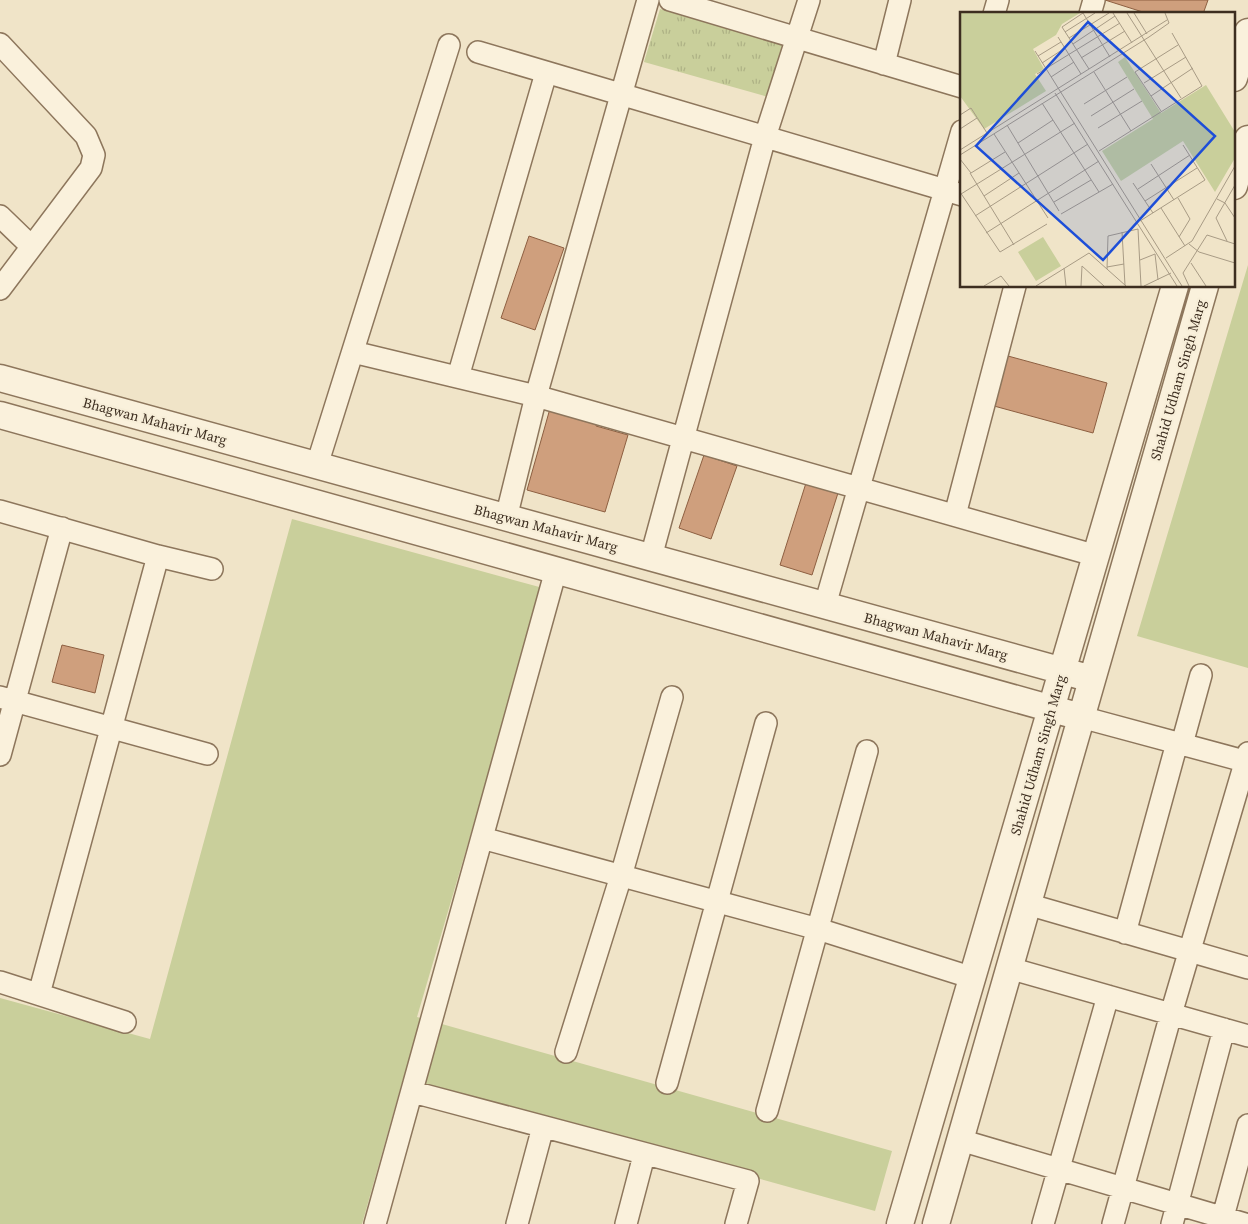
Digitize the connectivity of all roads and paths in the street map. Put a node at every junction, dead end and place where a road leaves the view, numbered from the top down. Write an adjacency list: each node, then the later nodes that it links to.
1 (648, 0): 14 (street)
2 (670, 0): 6 (street)
3 (809, 0): 6 (street)
4 (900, 0): 10 (street)
5 (1248, 32): 11 (street)
6 (798, 38): 10 (street); 15 (street)
7 (0, 44): 21 (street)
8 (449, 45): 26 (street)
9 (478, 52): 12 (street)
10 (884, 64): 13 (street)
11 (1236, 71)
12 (546, 73): 14 (street); 27 (street)
13 (960, 86)
14 (622, 95): 15 (street); 29 (street)
15 (765, 137): 19 (street); 31 (street)
16 (1248, 139): 18 (street)
17 (960, 145): 19 (street)
18 (1236, 179)
19 (953, 192): 33 (street)
20 (0, 216): 21 (street)
21 (31, 246): 25 (street)
22 (1014, 288): 35 (street)
23 (1174, 288): 39 (street, Shahid Udham Singh Marg)
24 (1204, 288): 46 (street, Shahid Udham Singh Marg)
25 (0, 289)
26 (353, 352): 27 (street); 32 (street)
27 (458, 377): 29 (street)
28 (0, 378): 32 (street, Bhagwan Mahavir Marg)
29 (536, 396): 31 (street); 36 (street)
30 (0, 415): 42 (street)
31 (684, 438): 33 (street); 40 (street)
32 (317, 465): 36 (street, Bhagwan Mahavir Marg)
33 (859, 487): 35 (street); 43 (street)
34 (0, 511): 37 (street)
35 (955, 515): 39 (street)
36 (506, 518): 40 (street, Bhagwan Mahavir Marg)
37 (62, 528): 38 (street); 48 (street)
38 (158, 556): 41 (street); 52 (street)
39 (1097, 556): 44 (street, Shahid Udham Singh Marg)
40 (651, 557): 43 (street, Bhagwan Mahavir Marg)
41 (212, 569)
42 (556, 570): 49 (street); 58 (street)
43 (825, 605): 44 (street, Bhagwan Mahavir Marg)
44 (1063, 671): 46 (street, Bhagwan Mahavir Marg); 49 (street, Shahid Udham Singh Marg)
45 (1201, 675): 53 (street)
46 (1092, 679): 50 (street, Shahid Udham Singh Marg)
47 (672, 697): 59 (street)
48 (8, 699): 52 (street); 56 (street)
49 (1052, 709): 50 (street); 67 (street, Shahid Udham Singh Marg)
50 (1081, 717): 53 (street); 61 (street, Shahid Udham Singh Marg)
51 (766, 723): 60 (street)
52 (111, 728): 55 (street); 69 (street)
53 (1179, 744): 57 (street); 63 (street)
54 (868, 751): 62 (street)
55 (207, 754)
56 (0, 756)
57 (1247, 759): 64 (street)
58 (482, 838): 59 (street); 77 (street)
59 (621, 876): 60 (street); 75 (street)
60 (717, 902): 62 (street); 76 (street)
61 (1027, 904): 63 (street); 66 (street, Shahid Udham Singh Marg)
62 (818, 929): 67 (street); 78 (street)
63 (1125, 933): 64 (street)
64 (1189, 951): 65 (street); 71 (street)
65 (1247, 963)
66 (1009, 968): 70 (street); 81 (street, Shahid Udham Singh Marg)
67 (973, 978): 91 (street, Shahid Udham Singh Marg)
68 (0, 982): 69 (street)
69 (38, 994): 72 (street)
70 (1108, 996): 71 (street); 83 (street)
71 (1171, 1014): 73 (street); 84 (street)
72 (125, 1022)
73 (1224, 1029): 74 (street); 85 (street)
74 (1248, 1036)
75 (566, 1052)
76 (667, 1083)
77 (413, 1092): 80 (street); 87 (street)
78 (767, 1111)
79 (1248, 1125): 86 (street)
80 (543, 1127): 88 (street); 90 (street)
81 (960, 1140): 83 (street); 92 (street, Shahid Udham Singh Marg)
82 (642, 1163): 89 (street)
83 (1058, 1169): 84 (street); 93 (street)
84 (1123, 1188): 85 (street); 94 (street)
85 (1174, 1214): 86 (street)
86 (1222, 1221): 95 (street)
87 (375, 1224)
88 (517, 1224)
89 (626, 1224)
90 (736, 1224)
91 (900, 1224)
92 (936, 1224)
93 (1043, 1224)
94 (1113, 1224)
95 (1245, 1224)

